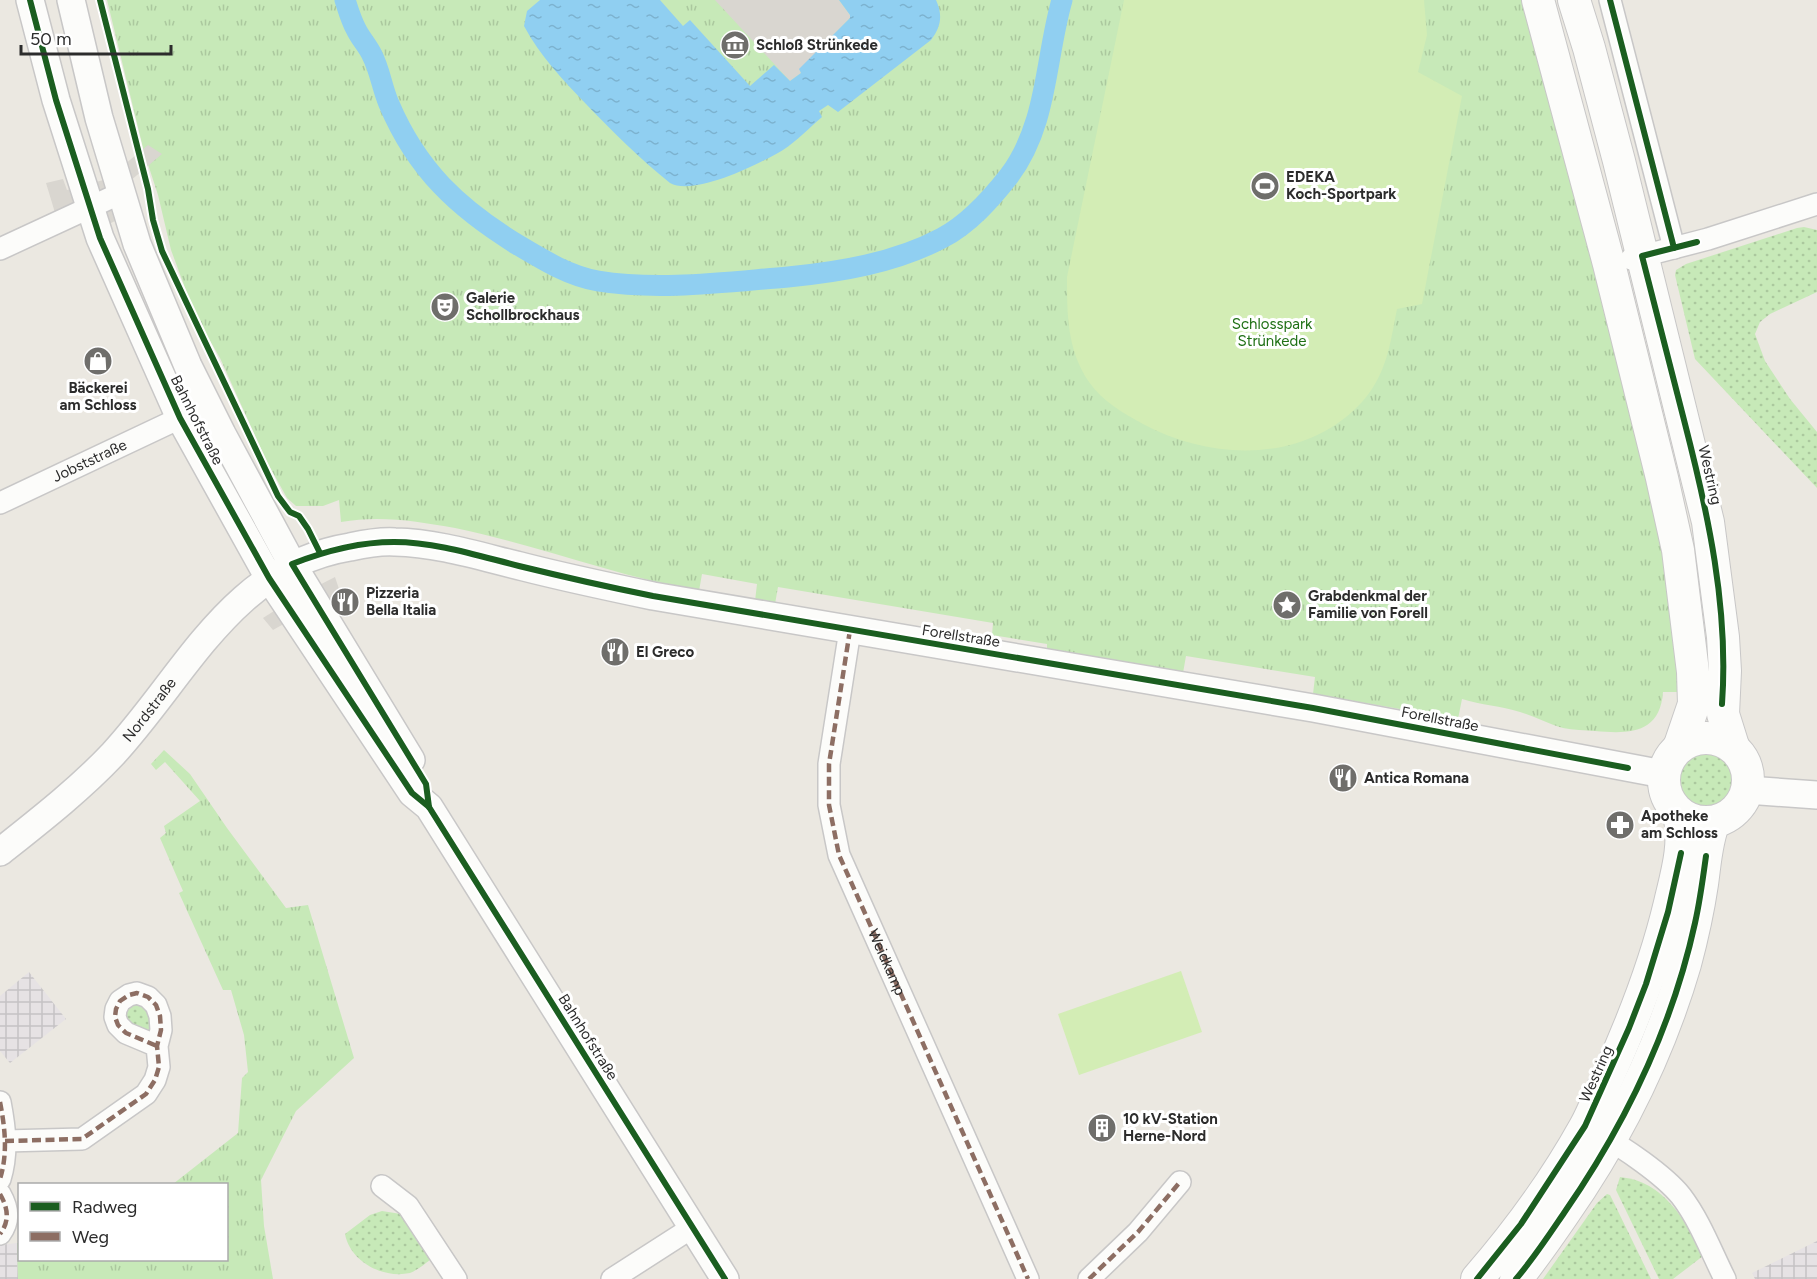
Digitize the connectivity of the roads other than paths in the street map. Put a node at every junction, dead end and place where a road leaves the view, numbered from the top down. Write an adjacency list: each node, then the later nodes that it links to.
1 (30, 0): 8 (street, Bahnhofstraße)
2 (71, 0): 6 (street, Bahnhofstraße)
3 (1538, 0): 12 (main road)
4 (1574, 0): 11 (main road, Westring)
5 (1610, 0): 9 (street)
6 (121, 193): 8 (street); 15 (street, Bahnhofstraße)
7 (1817, 204): 9 (street)
8 (89, 207): 10 (street); 13 (street, Bahnhofstraße)
9 (1674, 248): 11 (street)
10 (0, 249)
11 (1642, 256): 12 (street); 19 (main road, Westring)
12 (1609, 264): 18 (main road)
13 (180, 418): 14 (street, Jobststraße); 16 (street, Bahnhofstraße)
14 (0, 503)
15 (292, 564): 16 (street, Nordstraße); 17 (street, Forellstraße); 23 (street, Bahnhofstraße)
16 (269, 578): 23 (street, Bahnhofstraße); 26 (street, Nordstraße)
17 (850, 630): 20 (street, Forellstraße); 40 (street, Weidkamp)
18 (1680, 745): 19 (main road); 20 (main road)
19 (1733, 746): 21 (main road)
20 (1663, 774): 24 (main road)
21 (1747, 790): 22 (street); 25 (main road)
22 (1817, 795)
23 (429, 807): 35 (street, Bahnhofstraße)
24 (1680, 814): 25 (main road); 29 (main road, Westring)
25 (1714, 822): 29 (main road, Westring)
26 (0, 852)
27 (157, 1046): 30 (street)
28 (0, 1102): 30 (street)
29 (1598, 1133): 42 (main road, Westring); 43 (main road, Westring); 44 (street)
30 (5, 1142): 31 (street)
31 (0, 1179)
32 (1180, 1182): 41 (street)
33 (382, 1186): 37 (street)
34 (0, 1194): 36 (street)
35 (693, 1227): 38 (street); 39 (street, Bahnhofstraße)
36 (0, 1234)
37 (456, 1279)
38 (612, 1279)
39 (725, 1279)
40 (1028, 1279)
41 (1089, 1279)
42 (1477, 1279)
43 (1516, 1279)
44 (1725, 1279)

